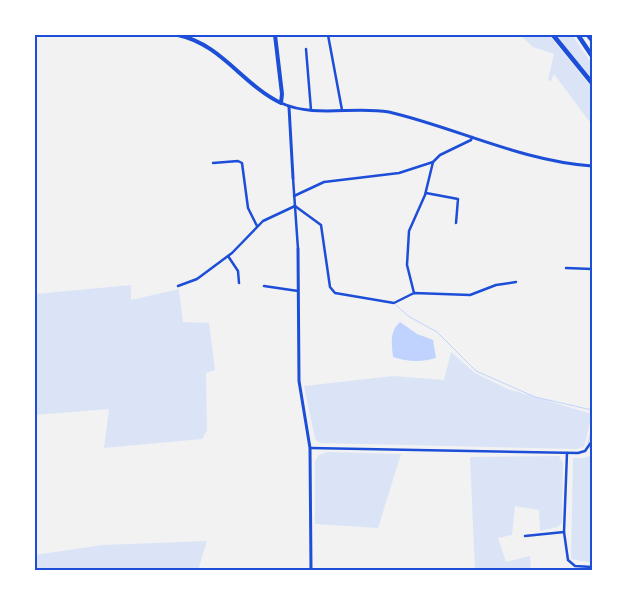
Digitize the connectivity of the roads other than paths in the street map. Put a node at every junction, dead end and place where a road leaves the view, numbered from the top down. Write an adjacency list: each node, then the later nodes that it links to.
1 (178, 35): 11 (main road)
2 (275, 35): 11 (main road)
3 (328, 35): 14 (street)
4 (554, 35): 10 (highway)
5 (578, 35): 9 (highway)
6 (588, 35): 7 (highway)
7 (592, 40)
8 (306, 49): 13 (street)
9 (592, 56)
10 (592, 83)
11 (280, 103): 12 (street)
12 (289, 107): 13 (street); 19 (street)
13 (312, 110): 14 (street)
14 (342, 110): 15 (street)
15 (472, 138): 17 (street); 18 (street)
16 (213, 162): 24 (street)
17 (433, 162): 20 (street); 21 (street)
18 (592, 166)
19 (293, 178): 21 (street)
20 (426, 193): 23 (street); 34 (street)
21 (294, 196): 22 (street)
22 (295, 206): 24 (street); 25 (street); 34 (street)
23 (456, 223)
24 (257, 226): 26 (street)
25 (298, 249): 33 (street)
26 (228, 256): 30 (street); 31 (street)
27 (566, 268): 28 (street)
28 (592, 269)
29 (516, 282): 34 (street)
30 (238, 283)
31 (178, 286)
32 (264, 286): 33 (street)
33 (298, 291): 36 (street)
34 (414, 294)
35 (592, 441): 37 (street)
36 (310, 448): 37 (street); 41 (street)
37 (567, 453): 38 (street)
38 (564, 532): 39 (street); 40 (street)
39 (525, 536)
40 (592, 567)
41 (311, 570)

